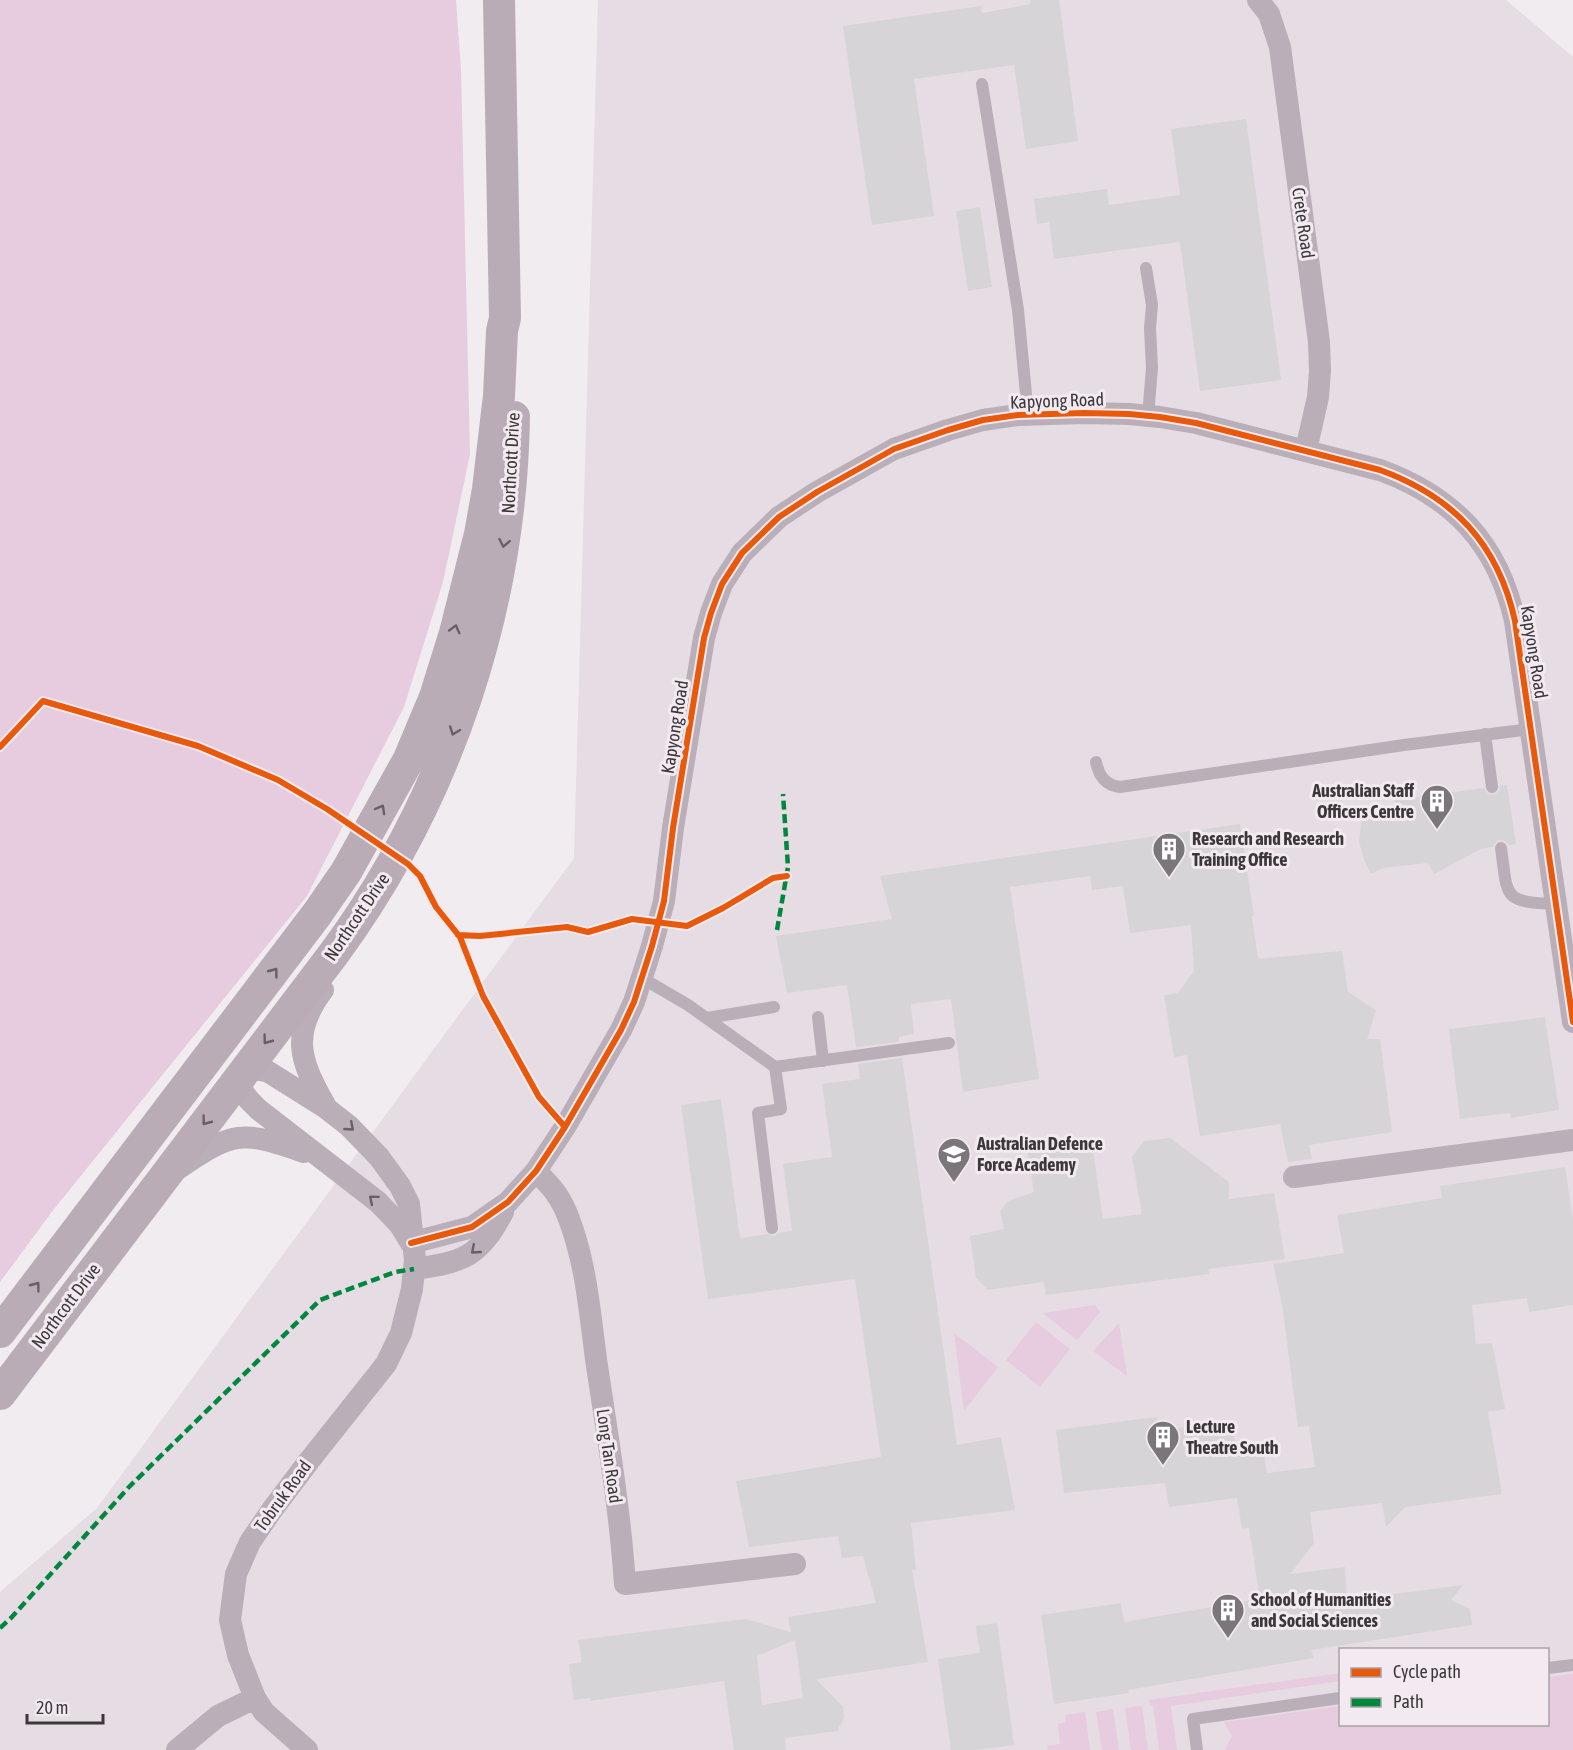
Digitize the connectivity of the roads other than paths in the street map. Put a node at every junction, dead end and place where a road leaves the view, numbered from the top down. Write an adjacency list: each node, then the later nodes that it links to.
1 (499, 0): 5 (street, Northcott Drive)
2 (1258, 0): 8 (street, Crete Road)
3 (982, 84): 6 (lane)
4 (1146, 268): 7 (lane)
5 (505, 318): 12 (street, Northcott Drive, one-way to 12); 19 (street, Northcott Drive, one-way to 5)
6 (1028, 415): 7 (street, Kapyong Road); 16 (street, Kapyong Road)
7 (1148, 416): 8 (street, Kapyong Road)
8 (1306, 450): 9 (street, Kapyong Road)
9 (1531, 729): 10 (lane); 15 (street, Kapyong Road)
10 (1485, 734): 11 (lane); 13 (lane)
11 (1096, 762)
12 (440, 769): 25 (street, Northcott Drive, one-way to 25); 26 (street)
13 (1492, 787)
14 (1501, 848): 15 (lane)
15 (1556, 904): 21 (street, Kapyong Road)
16 (642, 978): 20 (lane); 30 (street, Kapyong Road)
17 (774, 1007): 20 (lane)
18 (818, 1017): 23 (lane)
19 (239, 1018): 25 (street); 27 (street, Northcott Drive)
20 (707, 1018): 24 (lane)
21 (1573, 1022)
22 (949, 1042): 23 (lane)
23 (823, 1061): 24 (lane)
24 (775, 1067): 34 (lane)
25 (238, 1074): 26 (street, Tobruk Road); 27 (street); 29 (street, Tobruk Road); 32 (street, Northcott Drive, one-way to 32)
26 (326, 1108): 35 (street, Tobruk Road, one-way to 35)
27 (151, 1135): 37 (street, Northcott Drive, one-way to 27)
28 (1573, 1140): 31 (street)
29 (322, 1158): 32 (street); 35 (street, Tobruk Road, one-way to 29)
30 (536, 1171): 33 (street, Kapyong Road); 39 (street, Long Tan Road)
31 (1294, 1178)
32 (162, 1179): 38 (street, Northcott Drive)
33 (508, 1202): 35 (street, Kapyong Road); 36 (street, Kapyong Road, one-way to 36)
34 (772, 1228)
35 (411, 1242): 36 (street, Tobruk Road)
36 (414, 1269): 42 (street, Tobruk Road)
37 (0, 1332)
38 (0, 1394)
39 (795, 1564)
40 (1573, 1665): 41 (lane)
41 (1549, 1668)
42 (255, 1698): 44 (street); 45 (street, Tobruk Road)
43 (1339, 1698): 46 (lane)
44 (177, 1750)
45 (307, 1750)
46 (1197, 1750)

